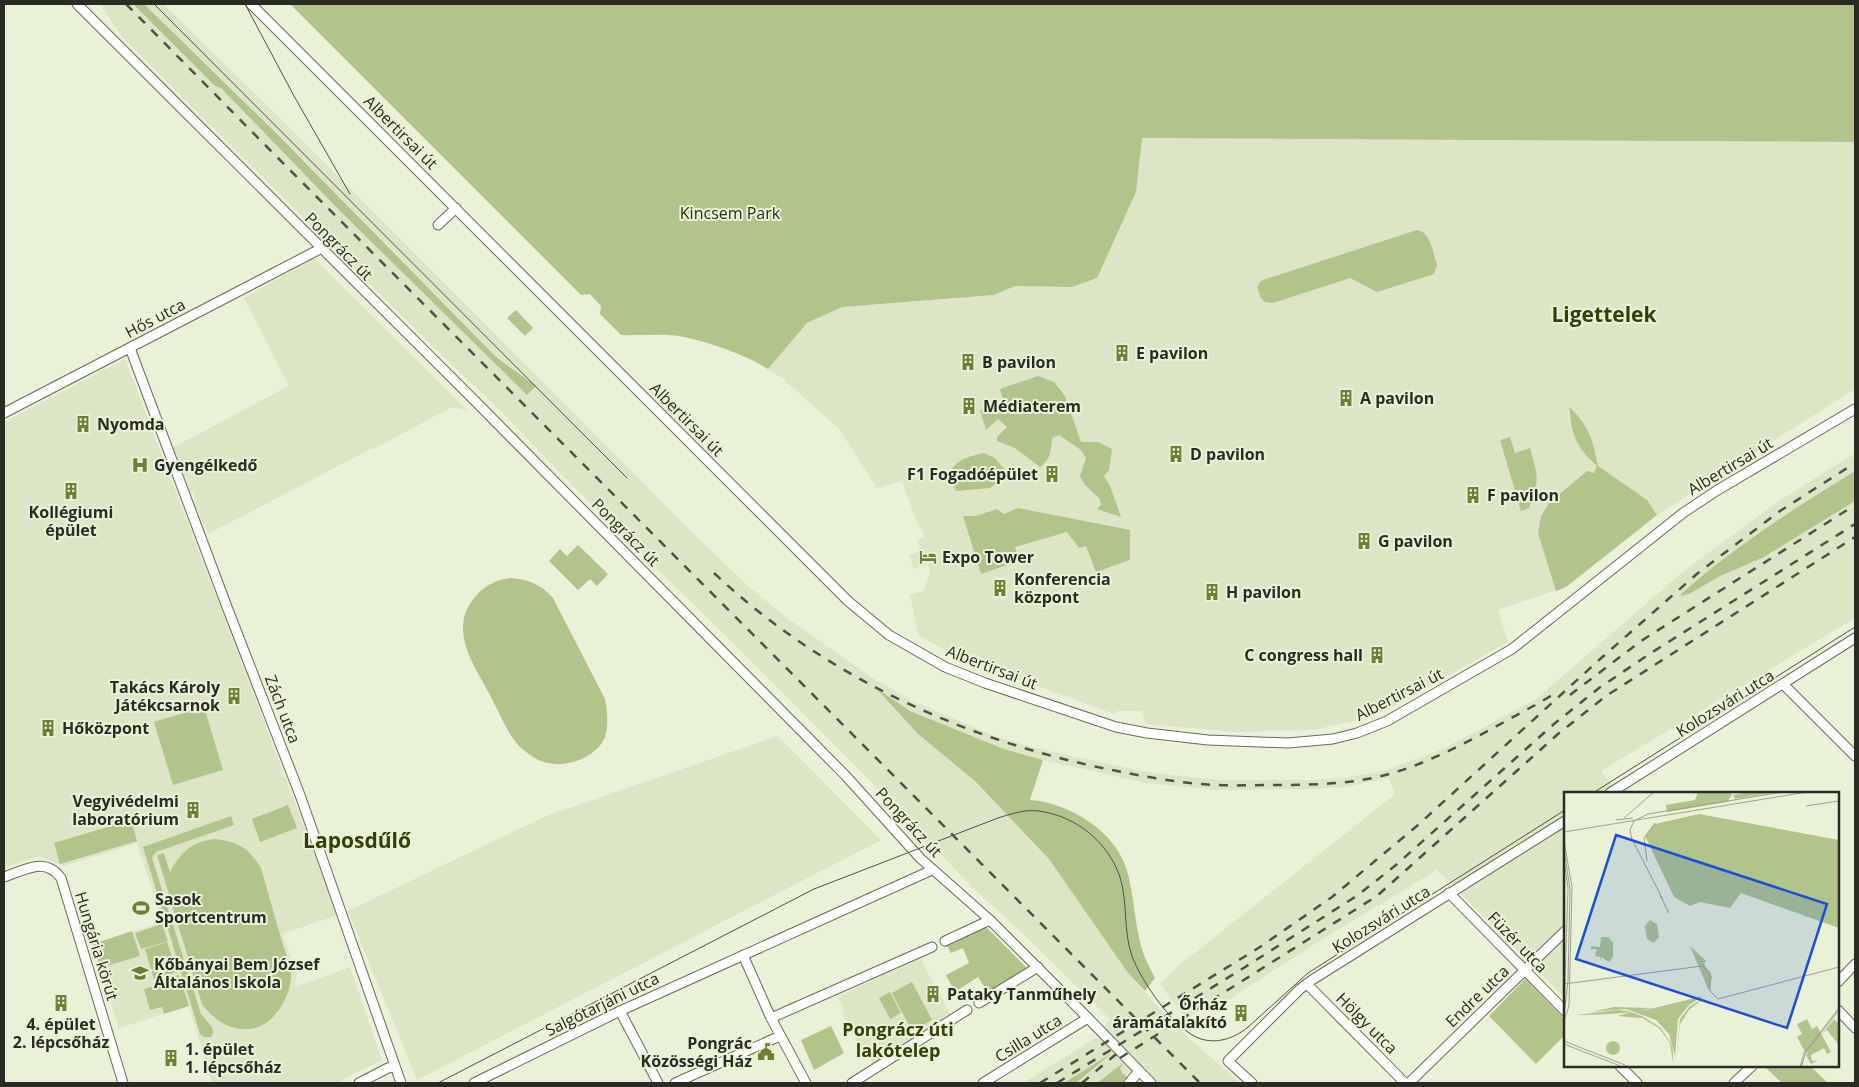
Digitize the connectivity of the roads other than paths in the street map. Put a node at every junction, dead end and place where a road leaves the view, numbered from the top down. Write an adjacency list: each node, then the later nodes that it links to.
1 (77, 4): 5 (street, Pongrácz út)
2 (251, 4): 3 (street, Albertirsai út)
3 (456, 208): 4 (street); 7 (street, Albertirsai út)
4 (438, 225)
5 (320, 249): 6 (street, Hős utca); 14 (street, Pongrácz út)
6 (130, 348): 8 (street, Hős utca); 36 (street, Zách utca)
7 (1855, 409)
8 (4, 413)
9 (1855, 638): 10 (street, Kolozsvári utca)
10 (1783, 684): 11 (street); 12 (street, Kolozsvári utca)
11 (1855, 756)
12 (1622, 790)
13 (1564, 822): 16 (street, Kolozsvári utca)
14 (932, 870): 17 (street, Pongrácz út); 21 (street, Salgótarjáni utca)
15 (4, 877): 40 (street, Hungária körút)
16 (1449, 893): 24 (street, Füzér utca); 26 (street, Kolozsvári utca)
17 (990, 920): 19 (street); 23 (street, Pongrácz út)
18 (1564, 932): 24 (street, Endre utca)
19 (945, 941)
20 (931, 947): 32 (street)
21 (743, 955): 30 (street, Salgótarjáni utca); 32 (street)
22 (1855, 964): 25 (street)
23 (1038, 968): 27 (street); 33 (street, Pongrácz út)
24 (1525, 971): 29 (street, Füzér utca); 52 (street, Endre utca)
25 (1839, 981)
26 (1307, 984): 51 (street, Kolozsvári utca); 52 (street, Hölgy utca)
27 (979, 1003)
28 (967, 1010): 47 (street)
29 (1564, 1010)
30 (620, 1011): 43 (street, Salgótarjáni utca); 44 (street)
31 (1839, 1011): 34 (street)
32 (772, 1018): 35 (street)
33 (1088, 1018): 39 (street, Pongrácz út); 48 (street, Csilla utca)
34 (1855, 1028)
35 (780, 1036): 45 (street); 46 (street)
36 (394, 1067): 41 (street); 42 (street, Zách utca)
37 (1621, 1067): 53 (street)
38 (1751, 1067): 54 (street)
39 (1139, 1071): 49 (street); 50 (street, Pongrácz út)
40 (123, 1083)
41 (359, 1083)
42 (401, 1083)
43 (474, 1083)
44 (658, 1083)
45 (675, 1083)
46 (806, 1083)
47 (852, 1083)
48 (983, 1083)
49 (1129, 1083)
50 (1151, 1083)
51 (1252, 1083)
52 (1407, 1083)
53 (1637, 1083)
54 (1734, 1083)

